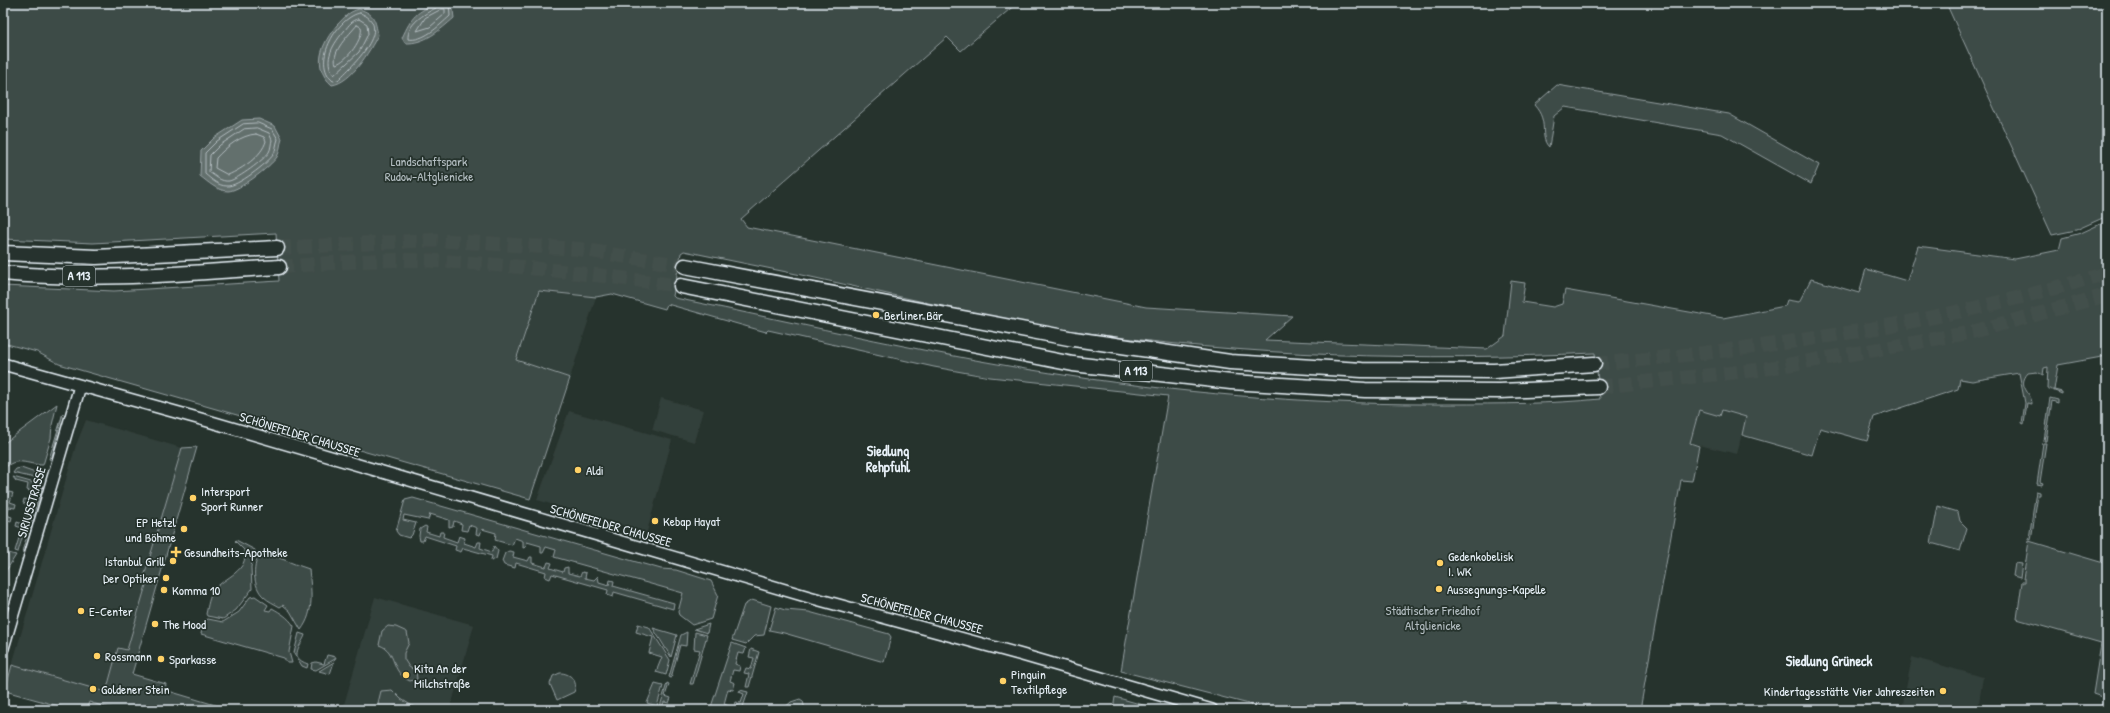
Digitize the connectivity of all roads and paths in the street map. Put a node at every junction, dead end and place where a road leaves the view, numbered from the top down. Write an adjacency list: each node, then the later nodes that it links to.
1 (277, 248): 2 (highway, A 113)
2 (3, 252)
3 (684, 266): 8 (highway, A 113)
4 (279, 267): 5 (highway, A 113)
5 (3, 273)
6 (681, 286): 10 (highway, A 113)
7 (3, 364): 9 (main road, SCHÖNEFELDER CHAUSSEE)
8 (1594, 364)
9 (80, 386): 11 (main road, SIRIUSSTRASSE); 12 (main road, SCHÖNEFELDER CHAUSSEE)
10 (1598, 387)
11 (3, 648)
12 (1212, 710)

